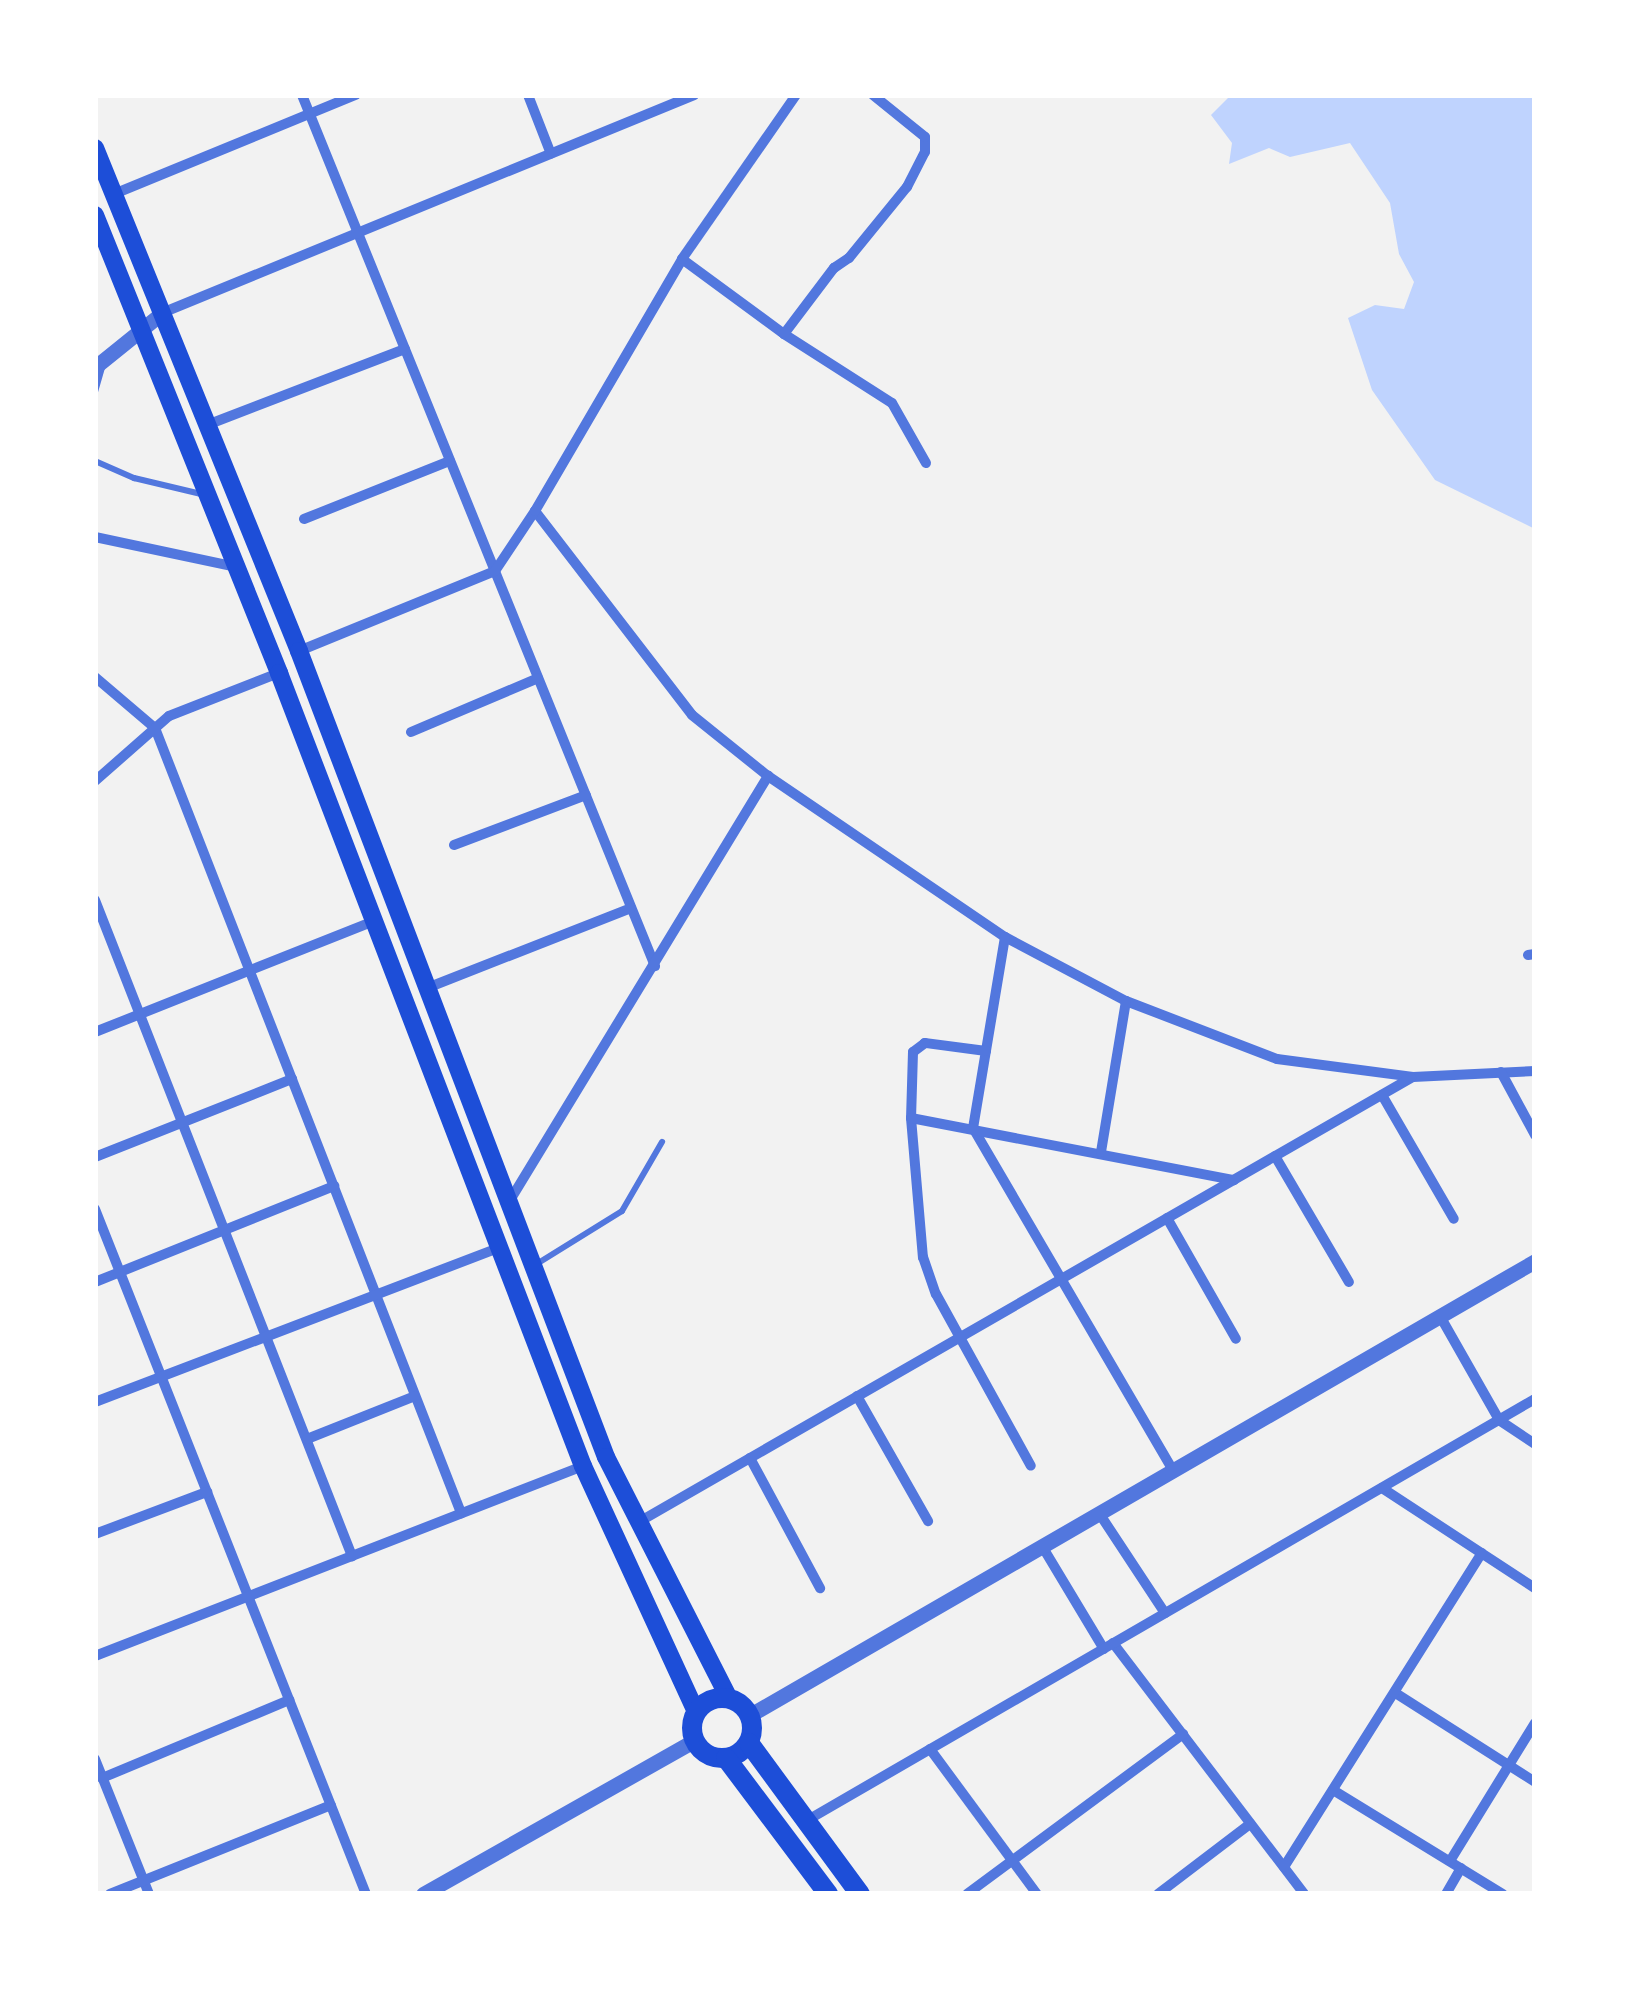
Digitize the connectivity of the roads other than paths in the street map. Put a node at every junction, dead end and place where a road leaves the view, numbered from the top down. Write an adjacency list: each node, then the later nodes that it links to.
1 (302, 95): 7 (street)
2 (355, 95): 7 (street)
3 (528, 95): 9 (street)
4 (694, 95): 9 (street)
5 (796, 95): 13 (street)
6 (873, 95): 16 (street)
7 (310, 114): 10 (street); 12 (street)
8 (95, 148): 10 (main road)
9 (550, 154): 12 (street)
10 (114, 194): 14 (main road)
11 (95, 214): 15 (main road)
12 (358, 233): 14 (street); 17 (street)
13 (682, 259): 16 (street); 25 (street)
14 (162, 313): 15 (street); 20 (main road)
15 (141, 328): 18 (street); 24 (main road)
16 (784, 334): 23 (street)
17 (405, 349): 20 (street); 22 (street)
18 (100, 363): 19 (lane)
19 (95, 392)
20 (207, 425): 30 (main road)
21 (95, 461): 24 (lane)
22 (450, 461): 26 (street); 29 (street)
23 (926, 463)
24 (208, 495): 28 (main road)
25 (534, 511): 29 (street); 36 (street)
26 (304, 518)
27 (95, 537): 28 (street)
28 (236, 567): 31 (main road)
29 (495, 571): 30 (street); 33 (street)
30 (299, 651): 46 (main road)
31 (279, 673): 34 (street); 42 (main road)
32 (95, 676): 34 (street)
33 (538, 678): 35 (street); 38 (street)
34 (155, 728): 37 (street); 45 (street)
35 (410, 732)
36 (768, 776): 43 (street); 44 (street)
37 (95, 781)
38 (586, 795): 39 (street); 41 (street)
39 (454, 846)
40 (95, 900): 48 (street)
41 (632, 908): 44 (street); 46 (street)
42 (374, 922): 45 (street); 71 (main road)
43 (1005, 936): 47 (street); 50 (street)
44 (655, 966): 66 (street)
45 (250, 970): 48 (street); 54 (street)
46 (427, 988): 66 (main road)
47 (1126, 1001): 53 (street); 61 (street)
48 (140, 1015): 49 (street); 57 (street)
49 (95, 1032)
50 (986, 1051): 56 (street); 58 (street)
51 (1535, 1071): 52 (street)
52 (1501, 1072): 53 (street); 59 (street)
53 (1413, 1077): 55 (street)
54 (292, 1079): 57 (street); 65 (street)
55 (1382, 1095): 62 (street); 69 (street)
56 (912, 1118): 58 (street); 81 (street)
57 (182, 1122): 63 (street); 70 (street)
58 (973, 1128): 61 (street); 75 (street)
59 (1535, 1134)
60 (662, 1142): 73 (lane)
61 (1100, 1152): 64 (street)
62 (1275, 1156): 64 (street); 77 (street)
63 (95, 1158)
64 (1234, 1180): 68 (street)
65 (334, 1186): 70 (street); 78 (street)
66 (509, 1202): 73 (main road)
67 (95, 1209): 74 (street)
68 (1167, 1218): 75 (street); 82 (street)
69 (1454, 1220)
70 (225, 1230): 74 (street); 80 (street)
71 (499, 1248): 78 (street); 92 (main road)
72 (1535, 1261): 79 (street)
73 (534, 1266): 100 (main road)
74 (120, 1273): 76 (street); 83 (street)
75 (1061, 1279): 81 (street); 94 (street)
76 (95, 1282)
77 (1349, 1282)
78 (376, 1295): 80 (street); 84 (street)
79 (1440, 1316): 88 (street); 94 (street)
80 (266, 1337): 83 (street); 89 (street)
81 (959, 1338): 85 (street); 93 (street)
82 (1236, 1339)
83 (161, 1377): 87 (street); 96 (street)
84 (416, 1396): 89 (street); 97 (street)
85 (857, 1396): 91 (street); 99 (street)
86 (1535, 1399): 88 (street)
87 (95, 1402)
88 (1499, 1420): 90 (street); 95 (street)
89 (306, 1439): 104 (street)
90 (1535, 1444)
91 (750, 1458): 100 (street); 105 (street)
92 (583, 1466): 97 (street); 114 (main road)
93 (1031, 1466)
94 (1173, 1470): 98 (street)
95 (1382, 1488): 103 (street); 108 (street)
96 (207, 1492): 101 (street); 107 (street)
97 (461, 1513): 104 (street)
98 (1099, 1513): 102 (street); 108 (street)
99 (928, 1521)
100 (636, 1523): 112 (main road)
101 (95, 1534)
102 (1042, 1546): 109 (street); 115 (street)
103 (1482, 1553): 106 (street); 111 (street)
104 (352, 1556): 107 (street)
105 (820, 1588)
106 (1535, 1588)
107 (248, 1596): 110 (street); 113 (street)
108 (1165, 1613): 109 (street)
109 (1108, 1646): 117 (street); 120 (street)
110 (95, 1656)
111 (1397, 1694): 123 (street); 126 (street)
112 (728, 1698): 114 (main road); 115 (main road)
113 (289, 1700): 124 (street); 127 (street)
114 (696, 1712): 118 (main road)
115 (750, 1715): 119 (main road)
116 (1535, 1723): 123 (street)
117 (1184, 1734): 129 (street); 130 (street)
118 (694, 1740): 121 (main road); 138 (street)
119 (749, 1742): 121 (main road); 128 (main road)
120 (930, 1749): 128 (street); 130 (street)
121 (726, 1758): 139 (main road)
122 (95, 1759): 124 (street)
123 (1508, 1766): 125 (street); 131 (street)
124 (102, 1778): 134 (street)
125 (1535, 1782)
126 (1333, 1790): 131 (street); 132 (street)
127 (331, 1805): 134 (street); 137 (street)
128 (806, 1821): 140 (main road)
129 (1250, 1824): 132 (street); 143 (street)
130 (1011, 1861): 141 (street); 142 (street)
131 (1450, 1861): 133 (street)
132 (1284, 1867): 144 (street)
133 (1462, 1868): 145 (street); 146 (street)
134 (144, 1880): 135 (street); 136 (street)
135 (110, 1894)
136 (149, 1894)
137 (366, 1894)
138 (423, 1894)
139 (828, 1894)
140 (860, 1894)
141 (967, 1894)
142 (1037, 1894)
143 (1158, 1894)
144 (1304, 1894)
145 (1446, 1894)
146 (1503, 1894)

